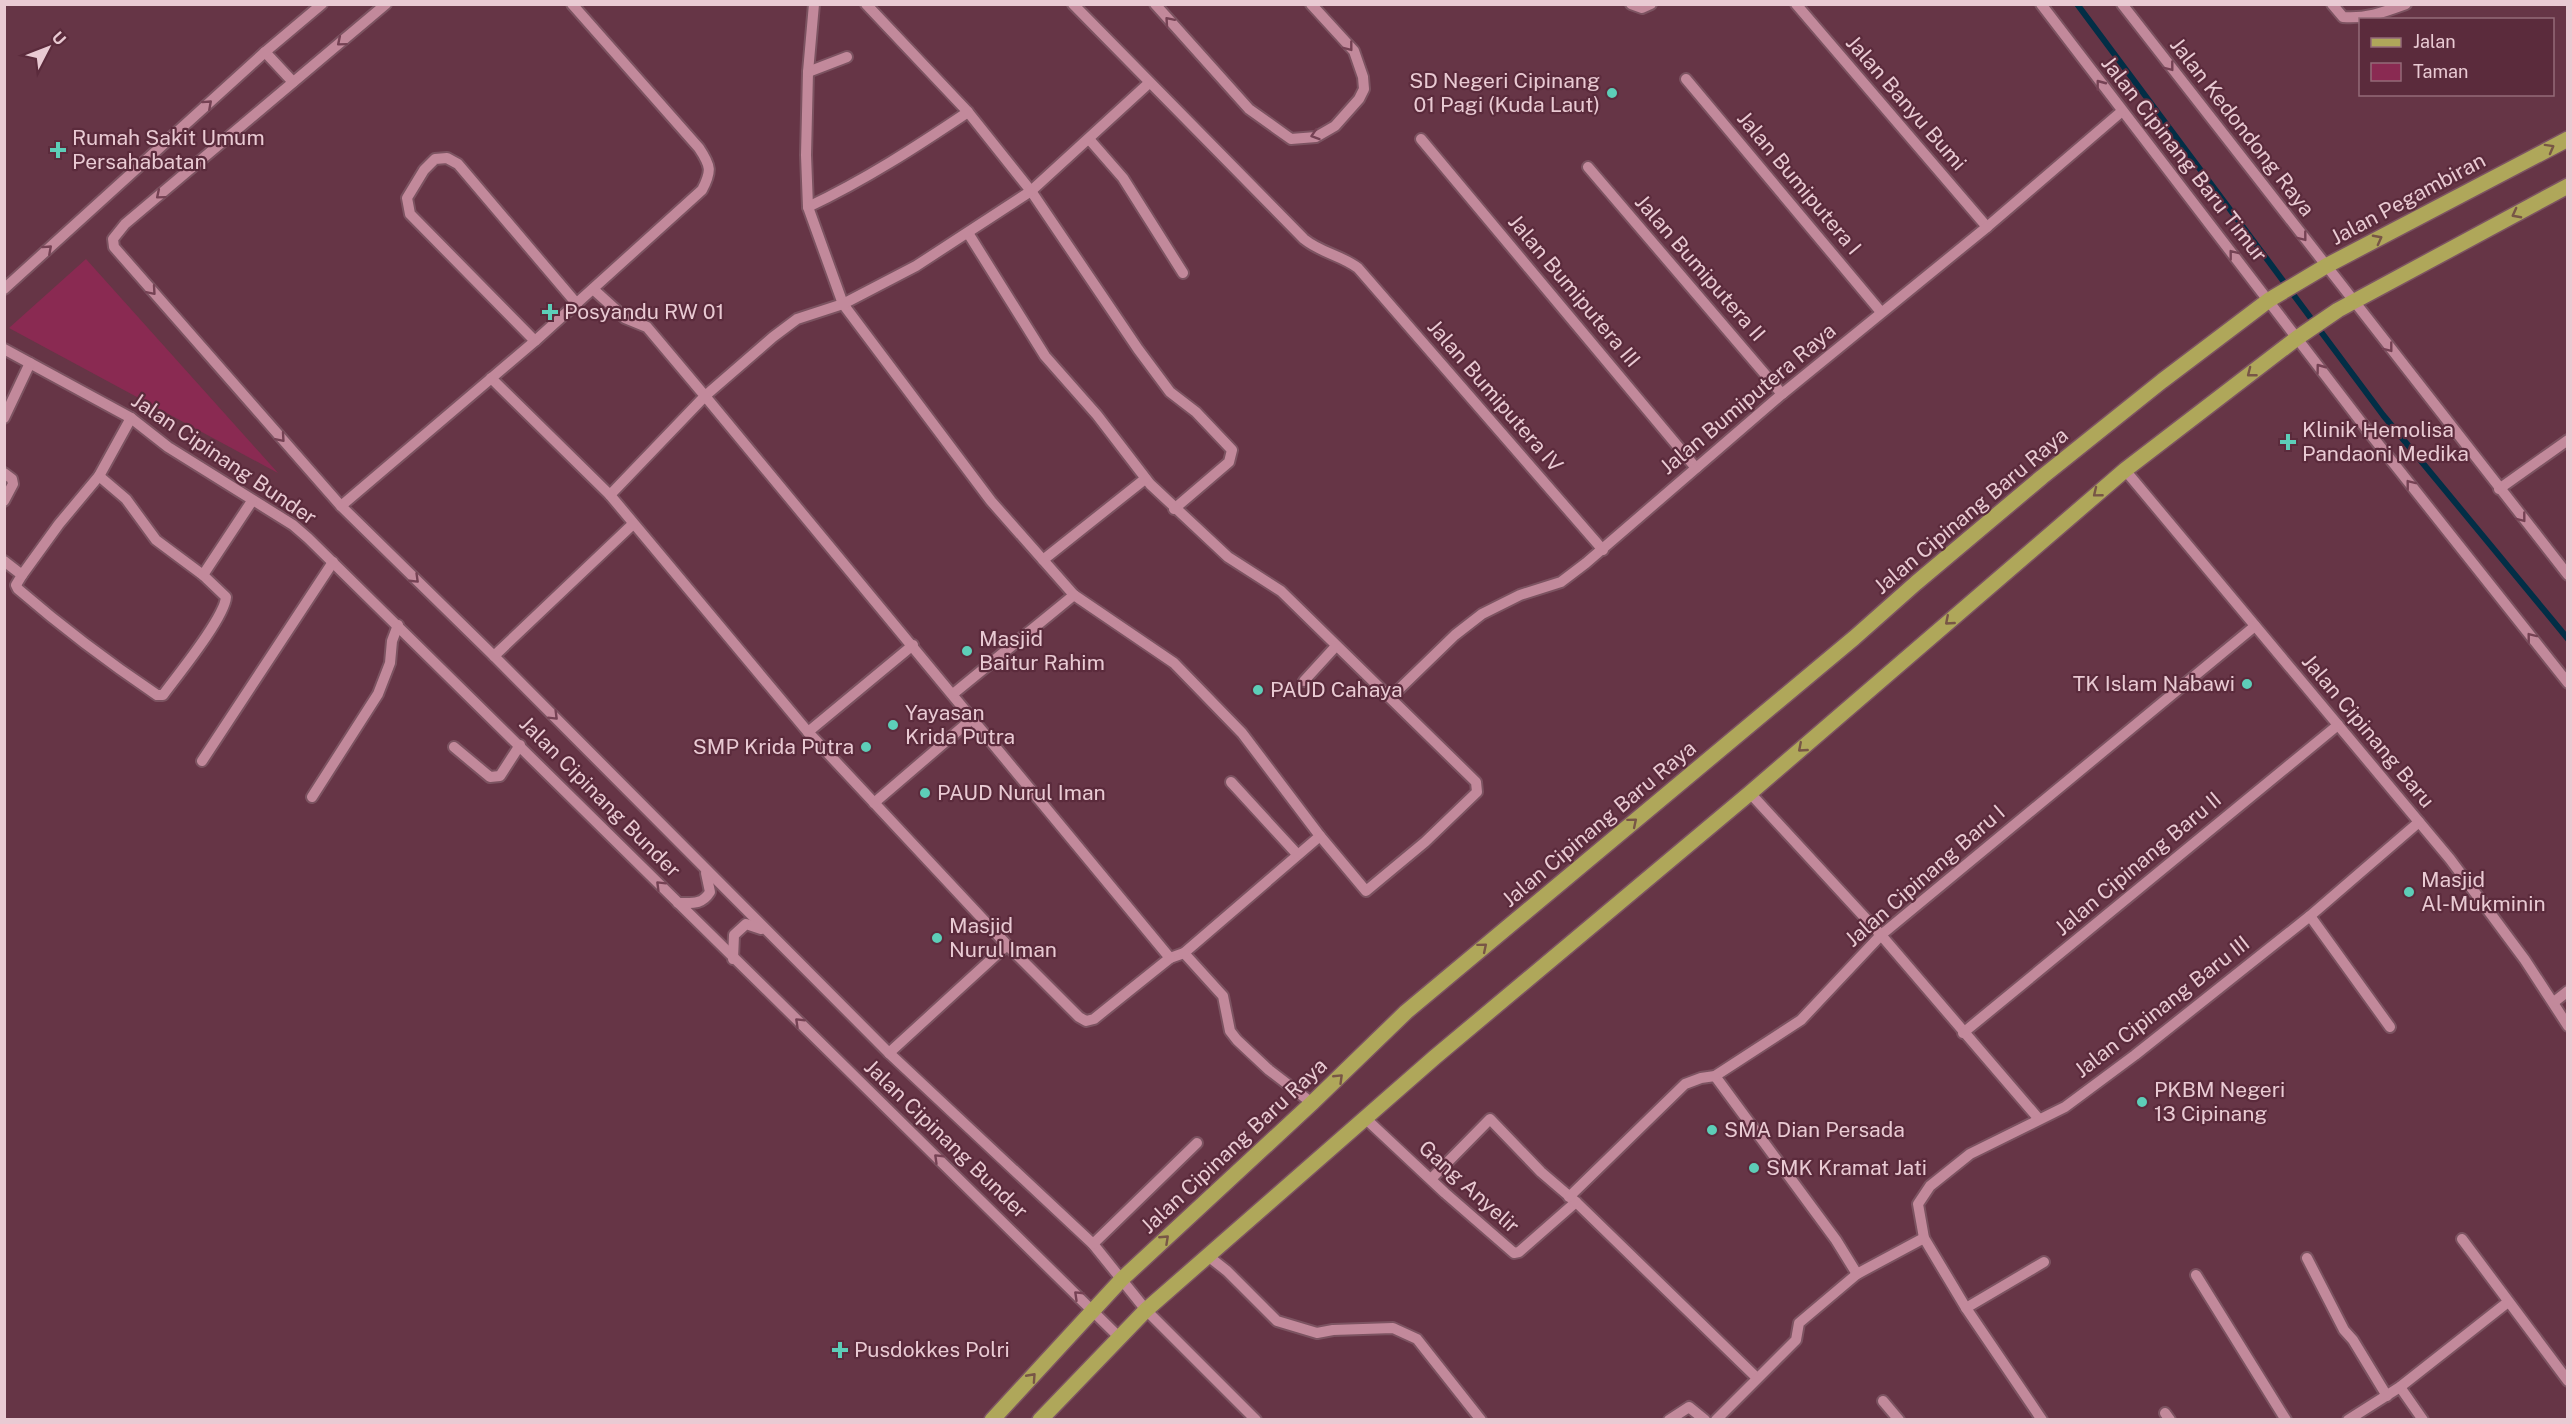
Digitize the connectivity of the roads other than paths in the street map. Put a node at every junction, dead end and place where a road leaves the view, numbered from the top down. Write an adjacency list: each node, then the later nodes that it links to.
1 (322, 4): 14 (street)
2 (386, 4): 18 (street, one-way to 18)
3 (572, 4): 34 (street)
4 (814, 4): 16 (street)
5 (866, 4): 20 (street)
6 (1073, 4): 19 (street)
7 (1155, 4): 8 (street, one-way to 7)
8 (1311, 4)
9 (1796, 4): 29 (street, Jalan Banyu Bumi)
10 (2041, 4): 21 (street, Jalan Cipinang Baru Timur, one-way to 10)
11 (2121, 4): 31 (street, Jalan Kedondong Raya, one-way to 31)
12 (2332, 4): 13 (street)
13 (2406, 4)
14 (264, 52): 18 (street); 33 (street, one-way to 14)
15 (847, 57): 16 (street)
16 (808, 72): 28 (street)
17 (1686, 79): 39 (street, Jalan Bumiputera I)
18 (293, 82): 59 (street, Jalan Cipinang Bunder, one-way to 59)
19 (1149, 83): 22 (street); 62 (street, Jalan Bumiputera IV)
20 (968, 112): 27 (street); 28 (street)
21 (2121, 112): 29 (street, Jalan Bumiputera Raya); 35 (street, Jalan Cipinang Baru Timur, one-way to 21)
22 (1089, 139): 27 (street); 32 (street)
23 (1422, 139): 50 (street, Jalan Bumiputera III)
24 (2568, 139): 31 (main road, Jalan Pegambiran, one-way to 24)
25 (1588, 168): 45 (street, Jalan Bumiputera II)
26 (2568, 186): 36 (main road, one-way to 36)
27 (1031, 191): 30 (street); 60 (street)
28 (808, 207): 38 (street)
29 (1987, 227): 39 (street, Jalan Bumiputera Raya)
30 (968, 233): 38 (street); 54 (street)
31 (2326, 266): 35 (main road, Jalan Pegambiran); 36 (street, Jalan Kedondong Raya)
32 (1183, 273)
33 (4, 289)
34 (593, 289): 37 (street); 46 (street)
35 (2269, 300): 40 (street, Jalan Cipinang Baru Timur); 108 (main road, Jalan Cipinang Baru Raya, one-way to 35)
36 (2352, 302): 40 (main road); 55 (street, Jalan Kedondong Raya, one-way to 55)
37 (577, 304): 41 (street); 41 (street)
38 (843, 304): 46 (street); 63 (street)
39 (1881, 312): 45 (street, Jalan Bumiputera Raya)
40 (2303, 334): 51 (main road, one-way to 51); 76 (street, Jalan Cipinang Baru Timur, one-way to 40)
41 (535, 341): 44 (street)
42 (4, 349): 43 (street, Jalan Cipinang Bunder)
43 (30, 363): 47 (street); 48 (street, Jalan Cipinang Bunder)
44 (491, 378): 56 (street); 59 (street)
45 (1782, 394): 50 (street, Jalan Bumiputera Raya)
46 (705, 396): 56 (street); 72 (street)
47 (4, 418)
48 (131, 418): 53 (street); 58 (street, Jalan Cipinang Bunder)
49 (2568, 441): 55 (street)
50 (1696, 468): 62 (street, Jalan Bumiputera Raya)
51 (2125, 470): 71 (street, Jalan Cipinang Baru); 86 (main road, one-way to 86)
52 (4, 472): 57 (street)
53 (99, 476): 66 (street); 67 (street)
54 (1145, 479): 60 (street); 63 (street)
55 (2499, 489): 68 (street, Jalan Kedondong Raya, one-way to 68)
56 (610, 495): 61 (street)
57 (4, 501)
58 (252, 501): 65 (street, Jalan Cipinang Bunder); 67 (street)
59 (340, 506): 74 (street, Jalan Cipinang Bunder, one-way to 74)
60 (1174, 509): 73 (street)
61 (633, 524): 74 (street); 81 (street)
62 (1602, 550): 78 (street, Jalan Bumiputera Raya)
63 (1043, 560): 69 (street)
64 (4, 561): 66 (street)
65 (333, 562): 70 (street, Jalan Cipinang Bunder); 84 (street)
66 (22, 575): 67 (street)
67 (203, 575)
68 (2568, 575)
69 (1074, 595): 77 (street); 90 (street)
70 (398, 625): 82 (street, Jalan Cipinang Bunder); 87 (street)
71 (2255, 626): 80 (street, Jalan Cipinang Baru); 96 (street, Jalan Cipinang Baru I)
72 (913, 645): 77 (street); 81 (street)
73 (1336, 646): 75 (street); 78 (street)
74 (494, 656): 92 (street, Jalan Cipinang Bunder, one-way to 92)
75 (1304, 681)
76 (2568, 683)
77 (952, 693): 79 (street)
78 (1391, 697): 90 (street)
79 (973, 718): 88 (street); 100 (street)
80 (2338, 725): 89 (street, Jalan Cipinang Baru); 105 (street, Jalan Cipinang Baru II)
81 (808, 732): 88 (street)
82 (520, 745): 83 (street); 93 (street, Jalan Cipinang Bunder, one-way to 82)
83 (454, 747)
84 (202, 761)
85 (1231, 782): 91 (street)
86 (1750, 793): 96 (street); 109 (main road)
87 (312, 797)
88 (874, 803): 97 (street)
89 (2419, 822): 94 (street, Jalan Cipinang Baru III); 102 (street, Jalan Cipinang Baru)
90 (1320, 836): 91 (street)
91 (1297, 854): 98 (street)
92 (705, 870): 93 (street); 95 (street, Jalan Cipinang Bunder)
93 (678, 903): 99 (street, Jalan Cipinang Bunder)
94 (2310, 916): 104 (street); 110 (street, Jalan Cipinang Baru III)
95 (765, 931): 99 (street); 106 (street, Jalan Cipinang Bunder)
96 (1881, 935): 105 (street); 107 (street, Jalan Cipinang Baru I)
97 (1007, 945): 100 (street); 106 (street)
98 (1184, 953): 100 (street); 108 (street)
99 (733, 958): 125 (street, Jalan Cipinang Bunder, one-way to 99)
100 (1170, 958)
101 (2568, 991): 102 (street)
102 (2554, 1002): 103 (street, Jalan Cipinang Baru)
103 (2568, 1026)
104 (2390, 1027)
105 (1963, 1033): 110 (street)
106 (889, 1053): 116 (street, Jalan Cipinang Bunder)
107 (1715, 1077): 113 (street, Jalan Cipinang Baru I); 120 (street)
108 (1312, 1103): 122 (main road, Jalan Cipinang Baru Raya, one-way to 108)
109 (1365, 1118): 112 (street, Gang Anyelir); 117 (main road)
110 (2038, 1118): 114 (street, Jalan Cipinang Baru III)
111 (1197, 1143): 116 (street)
112 (1431, 1179): 113 (street, Gang Anyelir); 113 (street)
113 (1573, 1199): 128 (street)
114 (1924, 1238): 120 (street); 124 (street)
115 (2462, 1239): 123 (street)
116 (1093, 1244): 122 (street, Jalan Cipinang Bunder)
117 (1208, 1256): 126 (main road); 136 (street)
118 (2307, 1258): 131 (street)
119 (2044, 1262): 124 (street)
120 (1857, 1274): 128 (street)
121 (2196, 1275): 142 (street)
122 (1122, 1279): 125 (main road, Jalan Cipinang Baru Raya); 126 (street, Jalan Cipinang Bunder)
123 (2508, 1302): 129 (street); 130 (street)
124 (1966, 1308): 141 (street)
125 (1094, 1310): 127 (street, Jalan Cipinang Bunder); 133 (main road, Jalan Cipinang Baru Raya, one-way to 125)
126 (1146, 1310): 127 (main road); 135 (street, Jalan Cipinang Bunder)
127 (1119, 1336): 134 (main road)
128 (1757, 1378): 139 (street)
129 (2568, 1381)
130 (2400, 1387): 131 (street); 144 (street)
131 (2386, 1396): 143 (street)
132 (1883, 1401): 140 (street)
133 (992, 1419)
134 (1040, 1419)
135 (1256, 1419)
136 (1481, 1419)
137 (1669, 1419): 138 (street)
138 (1704, 1419)
139 (1716, 1419)
140 (1899, 1419)
141 (2042, 1419)
142 (2286, 1419)
143 (2348, 1419)
144 (2422, 1419)

